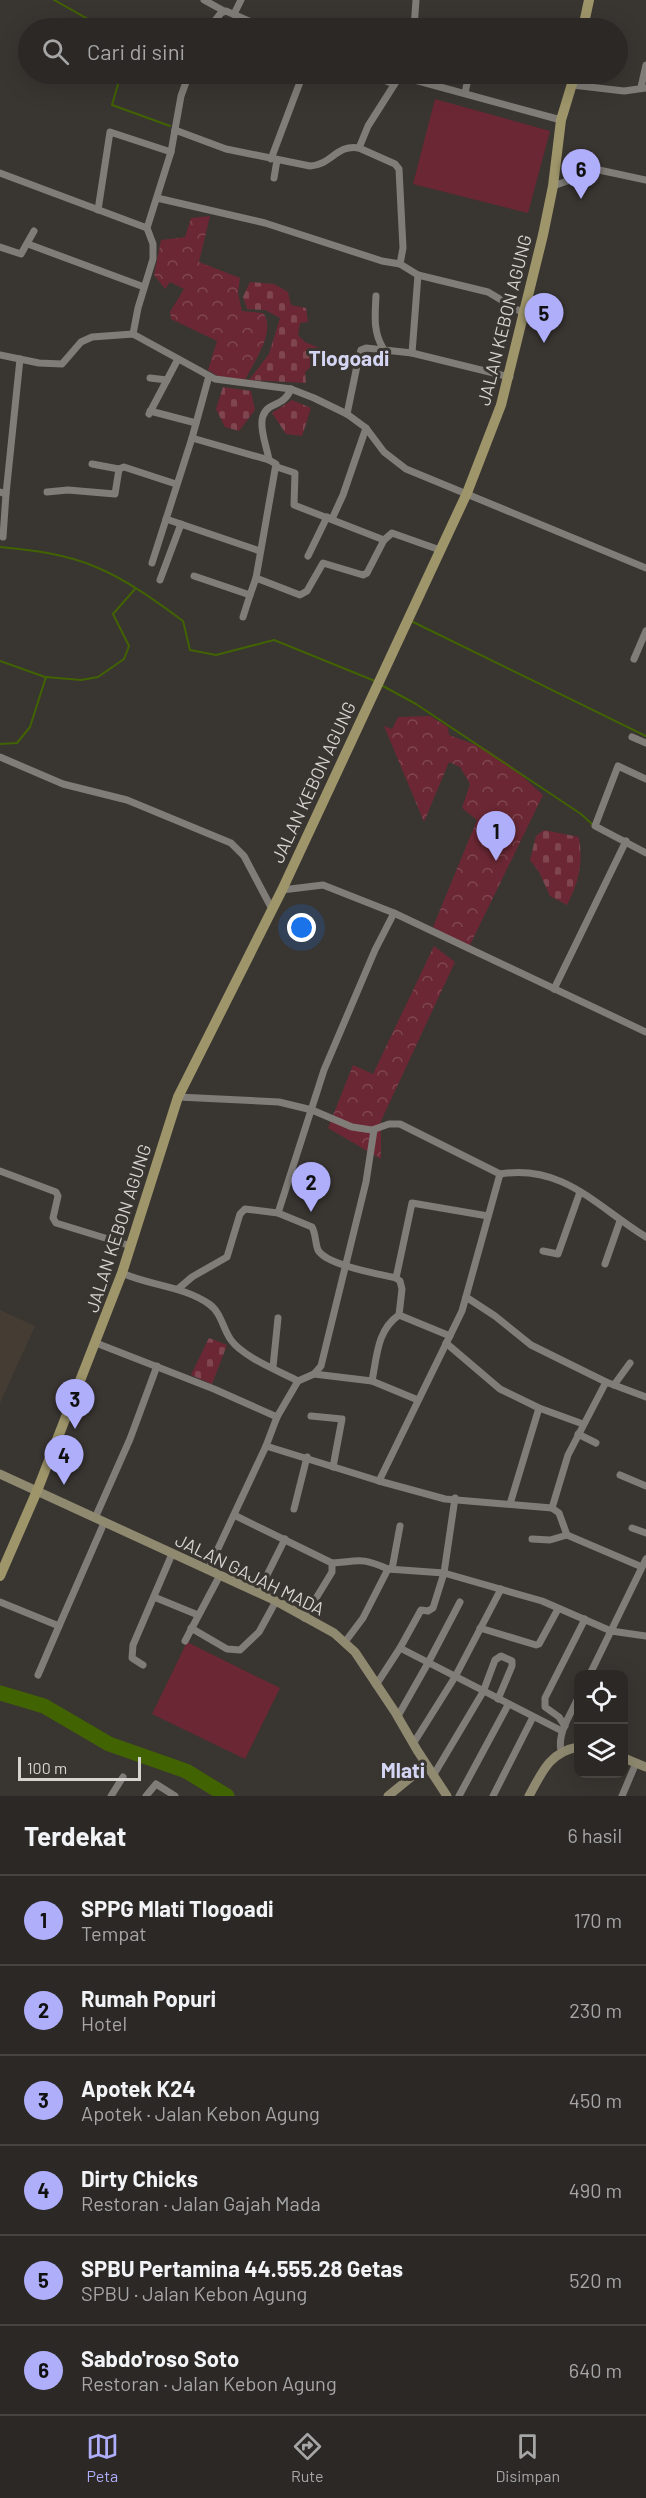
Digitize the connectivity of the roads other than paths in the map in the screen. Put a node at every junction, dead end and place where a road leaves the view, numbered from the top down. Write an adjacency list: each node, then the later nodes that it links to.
1 (204, 0): 5 (street)
2 (241, 0): 6 (street)
3 (416, 0): 9 (street)
4 (589, 0): 10 (main road)
5 (224, 11): 6 (street); 7 (street)
6 (234, 14): 8 (street)
7 (218, 18)
8 (243, 18)
9 (415, 18)
10 (585, 18)
11 (646, 65): 19 (street)
12 (186, 84): 22 (street)
13 (300, 84): 25 (street)
14 (394, 84): 23 (street)
15 (433, 84): 20 (street)
16 (467, 84): 20 (street)
17 (572, 84): 21 (main road, JALAN KEBON AGUNG)
18 (593, 84): 19 (street)
19 (643, 87)
20 (465, 93): 21 (street)
21 (561, 120): 29 (main road, JALAN KEBON AGUNG)
22 (175, 130): 24 (street); 25 (street)
23 (359, 148): 25 (street); 36 (street)
24 (171, 152): 30 (street); 31 (street)
25 (274, 160): 27 (street)
26 (0, 173): 31 (street)
27 (274, 178)
28 (646, 180): 29 (street)
29 (553, 186): 40 (main road, JALAN KEBON AGUNG)
30 (157, 198): 32 (street); 36 (street)
31 (98, 210): 32 (street)
32 (147, 228): 38 (street)
33 (34, 231): 34 (street)
34 (28, 244): 35 (street); 38 (street)
35 (0, 247)
36 (400, 264): 37 (street)
37 (418, 275): 40 (street); 43 (street)
38 (144, 287): 41 (street)
39 (376, 296): 42 (street)
40 (523, 313): 48 (main road, JALAN KEBON AGUNG)
41 (133, 334): 45 (street); 46 (street)
42 (383, 348): 43 (street); 52 (street)
43 (411, 353): 48 (street)
44 (0, 355): 46 (street)
45 (178, 358): 47 (street); 50 (street)
46 (20, 359): 62 (street)
47 (209, 376): 51 (street); 53 (street)
48 (510, 377): 63 (main road, JALAN KEBON AGUNG)
49 (150, 378): 50 (street)
50 (167, 380): 53 (street)
51 (291, 390): 52 (street); 56 (street)
52 (347, 414): 54 (street)
53 (196, 423): 55 (street)
54 (366, 428): 63 (street); 64 (street)
55 (192, 438): 56 (street); 60 (street)
56 (269, 460): 58 (street)
57 (92, 464): 59 (street)
58 (277, 467): 64 (street); 70 (street)
59 (119, 469): 60 (street); 61 (street)
60 (176, 484): 65 (street)
61 (47, 492)
62 (3, 493): 67 (street)
63 (467, 493): 69 (main road, JALAN KEBON AGUNG); 73 (street)
64 (329, 518): 68 (street); 71 (street)
65 (166, 519): 66 (street); 72 (street)
66 (181, 524): 70 (street); 76 (street)
67 (3, 537)
68 (384, 540): 69 (street); 75 (street)
69 (440, 550): 87 (main road, JALAN KEBON AGUNG)
70 (260, 551): 75 (street)
71 (308, 556)
72 (152, 563)
73 (646, 568)
74 (194, 576): 77 (street)
75 (256, 579): 77 (street)
76 (159, 580)
77 (250, 596): 78 (street)
78 (243, 617)
79 (646, 631): 80 (street)
80 (634, 659)
81 (632, 737): 82 (street)
82 (646, 743)
83 (0, 757): 88 (street)
84 (646, 779): 85 (street)
85 (626, 841): 86 (street); 90 (street)
86 (646, 853)
87 (282, 890): 88 (main road, JALAN KEBON AGUNG); 89 (street)
88 (272, 909): 92 (main road, JALAN KEBON AGUNG)
89 (394, 913): 90 (street); 93 (street)
90 (554, 988): 91 (street)
91 (646, 1032)
92 (178, 1097): 93 (street); 102 (main road, JALAN KEBON AGUNG)
93 (312, 1110): 94 (street); 98 (street)
94 (374, 1130): 96 (street); 105 (street)
95 (0, 1171): 102 (street)
96 (500, 1174): 97 (street); 99 (street)
97 (580, 1192): 100 (street); 103 (street)
98 (278, 1213): 105 (street); 108 (street)
99 (488, 1216): 107 (street); 109 (street)
100 (620, 1221): 101 (street); 104 (street)
101 (646, 1237)
102 (131, 1246): 106 (main road, JALAN KEBON AGUNG)
103 (543, 1251)
104 (604, 1264)
105 (346, 1266): 107 (street); 117 (street)
106 (122, 1274): 108 (street); 113 (main road, JALAN KEBON AGUNG)
107 (396, 1278): 110 (street)
108 (178, 1289): 116 (street)
109 (466, 1297): 112 (street); 120 (street)
110 (399, 1316): 112 (street); 119 (street)
111 (278, 1318): 116 (street)
112 (448, 1339): 123 (street); 124 (street)
113 (96, 1343): 115 (street); 137 (main road, JALAN KEBON AGUNG)
114 (630, 1363): 121 (street)
115 (157, 1366): 126 (street); 143 (street)
116 (273, 1367): 118 (street)
117 (314, 1374): 118 (street); 119 (street)
118 (298, 1381): 126 (street)
119 (372, 1381): 123 (street)
120 (606, 1382): 121 (street); 127 (street)
121 (614, 1385): 122 (street)
122 (646, 1397)
123 (418, 1400): 135 (street)
124 (539, 1408): 127 (street); 139 (street)
125 (310, 1416): 132 (street)
126 (276, 1417): 130 (street)
127 (583, 1424): 128 (street)
128 (578, 1434): 129 (street); 140 (street)
129 (596, 1443)
130 (266, 1446): 131 (street); 142 (street)
131 (308, 1457): 132 (street); 141 (street)
132 (333, 1467): 135 (street)
133 (0, 1474): 137 (main road, JALAN GAJAH MADA)
134 (620, 1475): 136 (street)
135 (379, 1481): 138 (street)
136 (646, 1486)
137 (37, 1491): 143 (main road, JALAN GAJAH MADA); 158 (main road, JALAN KEBON AGUNG)
138 (455, 1498): 139 (street); 156 (street)
139 (510, 1504): 140 (street)
140 (552, 1508): 147 (street)
141 (294, 1509)
142 (234, 1515): 148 (street); 155 (street)
143 (100, 1521): 150 (main road, JALAN GAJAH MADA); 169 (street)
144 (400, 1526): 154 (street)
145 (633, 1528): 146 (street)
146 (646, 1533)
147 (567, 1535): 149 (street); 153 (street)
148 (285, 1539): 152 (street); 160 (street)
149 (532, 1539)
150 (172, 1554): 155 (main road, JALAN GAJAH MADA); 161 (street)
151 (646, 1559): 153 (street)
152 (332, 1563): 154 (street); 167 (street)
153 (642, 1567): 172 (street)
154 (390, 1569): 156 (street); 175 (street)
155 (208, 1570): 157 (main road, JALAN GAJAH MADA)
156 (444, 1573): 159 (street); 176 (street)
157 (220, 1575): 160 (main road, JALAN GAJAH MADA); 166 (street)
158 (0, 1576)
159 (501, 1589): 165 (street); 171 (street)
160 (258, 1593): 162 (main road, JALAN GAJAH MADA)
161 (154, 1597): 166 (street); 178 (street)
162 (276, 1601): 167 (main road, JALAN GAJAH MADA); 170 (street)
163 (0, 1602): 169 (street)
164 (460, 1602): 177 (street)
165 (558, 1609): 168 (street); 171 (street)
166 (198, 1615): 170 (street)
167 (304, 1618): 175 (main road, JALAN GAJAH MADA)
168 (585, 1619): 172 (street); 189 (street)
169 (59, 1626): 180 (street)
170 (191, 1628): 174 (street)
171 (480, 1628): 181 (street)
172 (611, 1631): 173 (street); 179 (street)
173 (646, 1636)
174 (185, 1641)
175 (345, 1642): 182 (main road, JALAN GAJAH MADA)
176 (400, 1648): 177 (street); 182 (street)
177 (429, 1663): 181 (street); 187 (street)
178 (143, 1665)
179 (592, 1670)
180 (38, 1675)
181 (455, 1677): 183 (street); 190 (street)
182 (376, 1685): 187 (main road, JALAN GAJAH MADA)
183 (483, 1692): 184 (street); 184 (street); 197 (street)
184 (498, 1699): 185 (street)
185 (508, 1705): 188 (street); 204 (street)
186 (574, 1708): 189 (street)
187 (398, 1716): 190 (main road, JALAN GAJAH MADA)
188 (533, 1717): 189 (street); 205 (street)
189 (564, 1729): 192 (street)
190 (413, 1744): 195 (main road, JALAN GAJAH MADA)
191 (574, 1748): 192 (main road)
192 (561, 1751): 206 (main road)
193 (628, 1760): 194 (main road)
194 (636, 1763): 196 (main road); 207 (street)
195 (426, 1765): 197 (main road, JALAN GAJAH MADA); 202 (main road)
196 (646, 1767)
197 (433, 1776): 203 (main road, JALAN GAJAH MADA)
198 (123, 1777): 199 (street)
199 (111, 1796)
200 (146, 1796): 201 (street)
201 (175, 1796)
202 (388, 1796)
203 (447, 1796)
204 (459, 1796)
205 (494, 1796)
206 (529, 1796)
207 (622, 1796)

